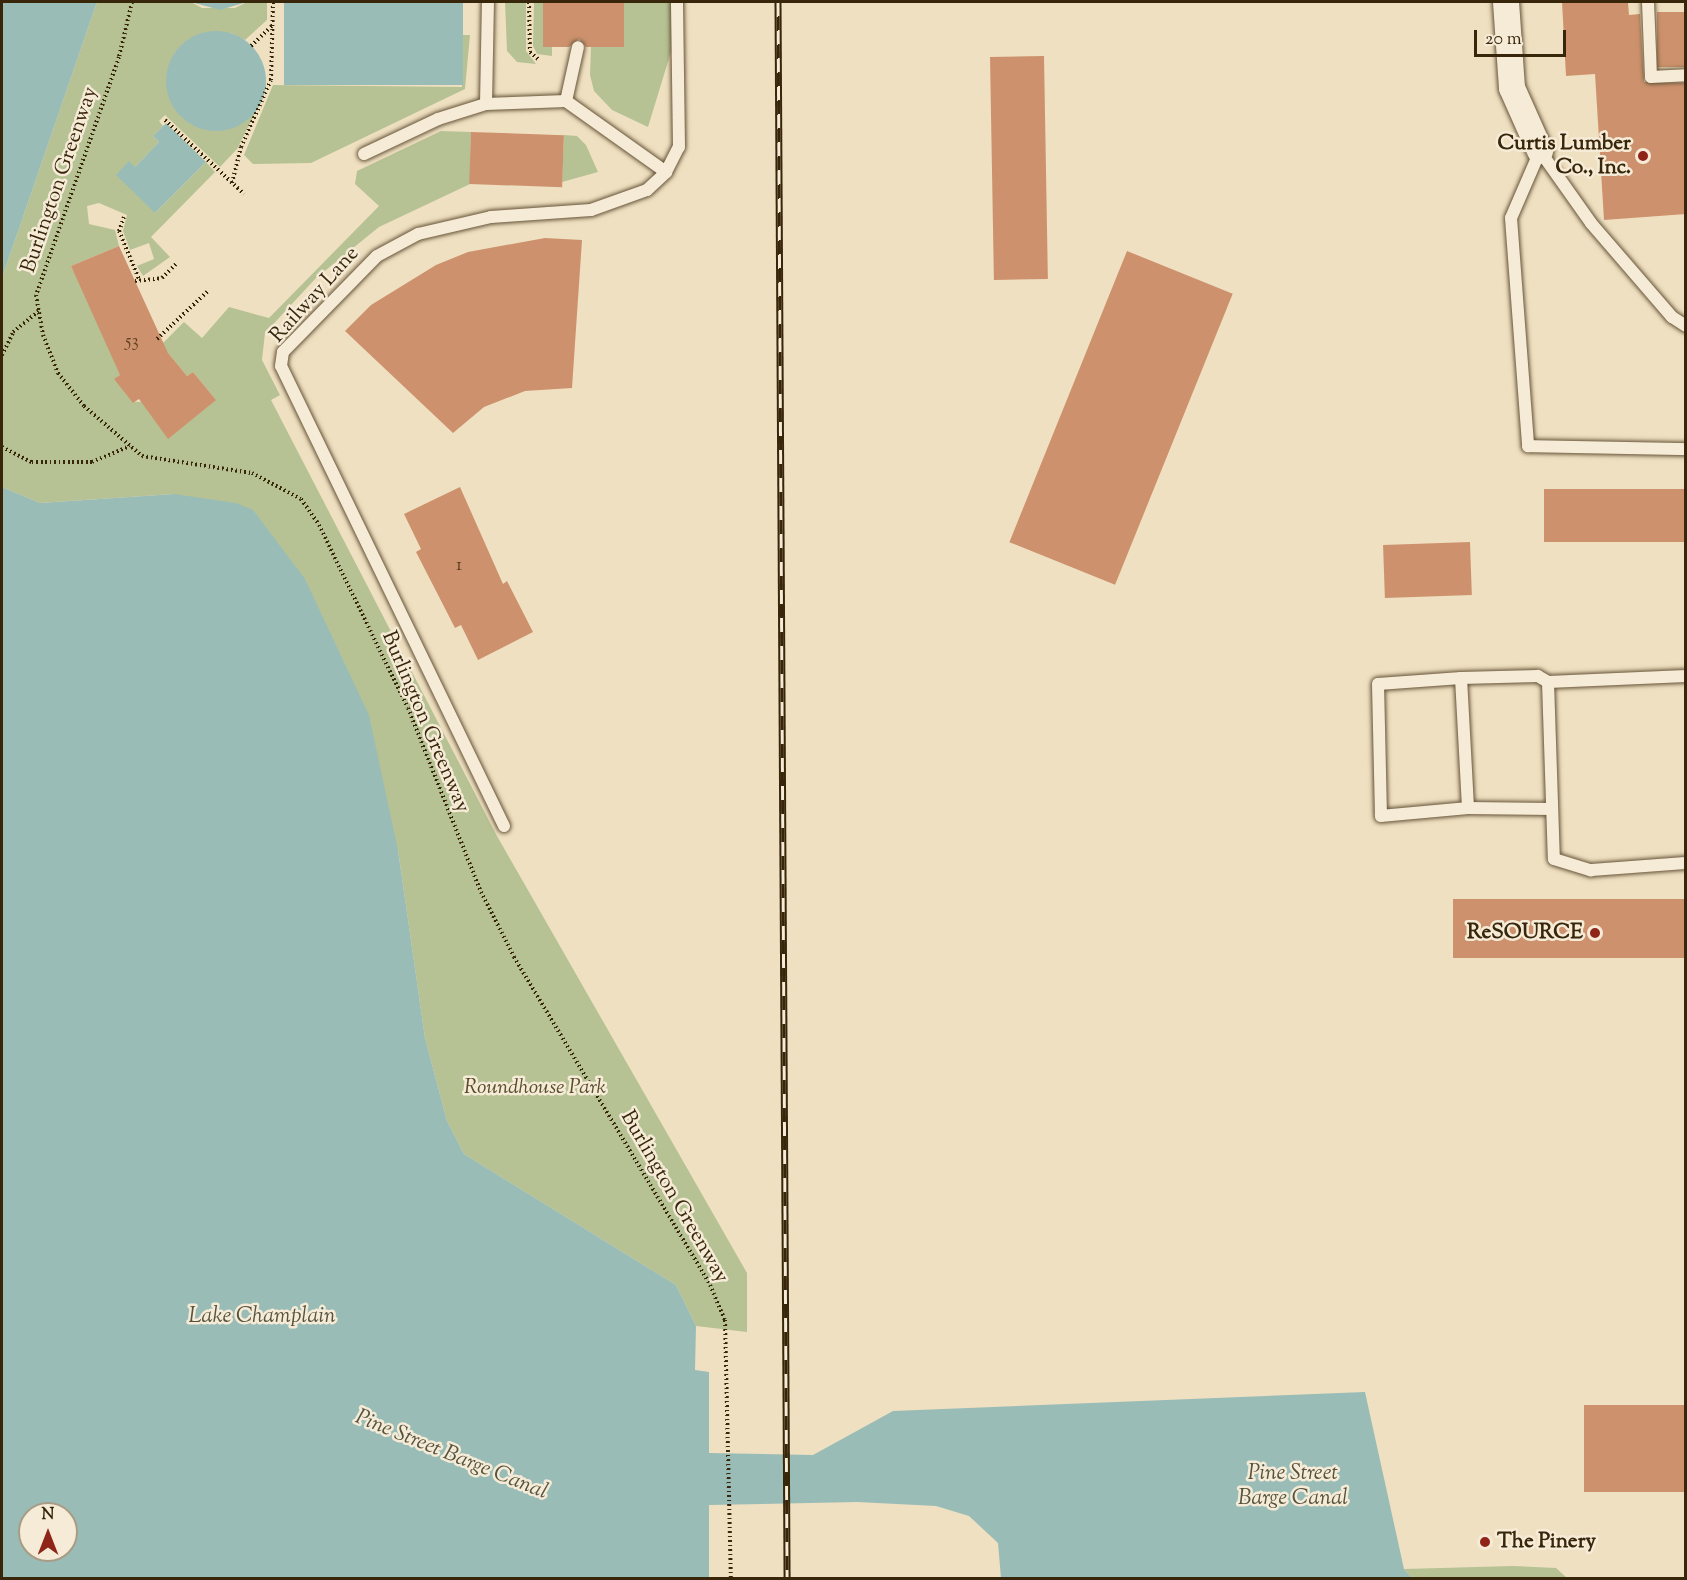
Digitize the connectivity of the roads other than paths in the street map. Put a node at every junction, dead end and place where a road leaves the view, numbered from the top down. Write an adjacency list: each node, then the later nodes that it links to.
1 (488, 2): 8 (lane)
2 (677, 2): 11 (lane, Railway Lane)
3 (1506, 2): 9 (street)
4 (1648, 2): 6 (lane)
5 (578, 47): 7 (lane)
6 (1686, 75)
7 (566, 101): 8 (lane); 11 (lane)
8 (486, 104): 10 (lane)
9 (1540, 151): 12 (lane); 13 (lane)
10 (364, 154)
11 (666, 172): 19 (lane, Railway Lane)
12 (1686, 326)
13 (1686, 449)
14 (1686, 676): 16 (lane)
15 (1461, 678): 16 (lane); 17 (lane); 17 (lane)
16 (1548, 682): 18 (lane)
17 (1468, 808): 18 (lane)
18 (1552, 809): 20 (lane)
19 (504, 826)
20 (1686, 863)

